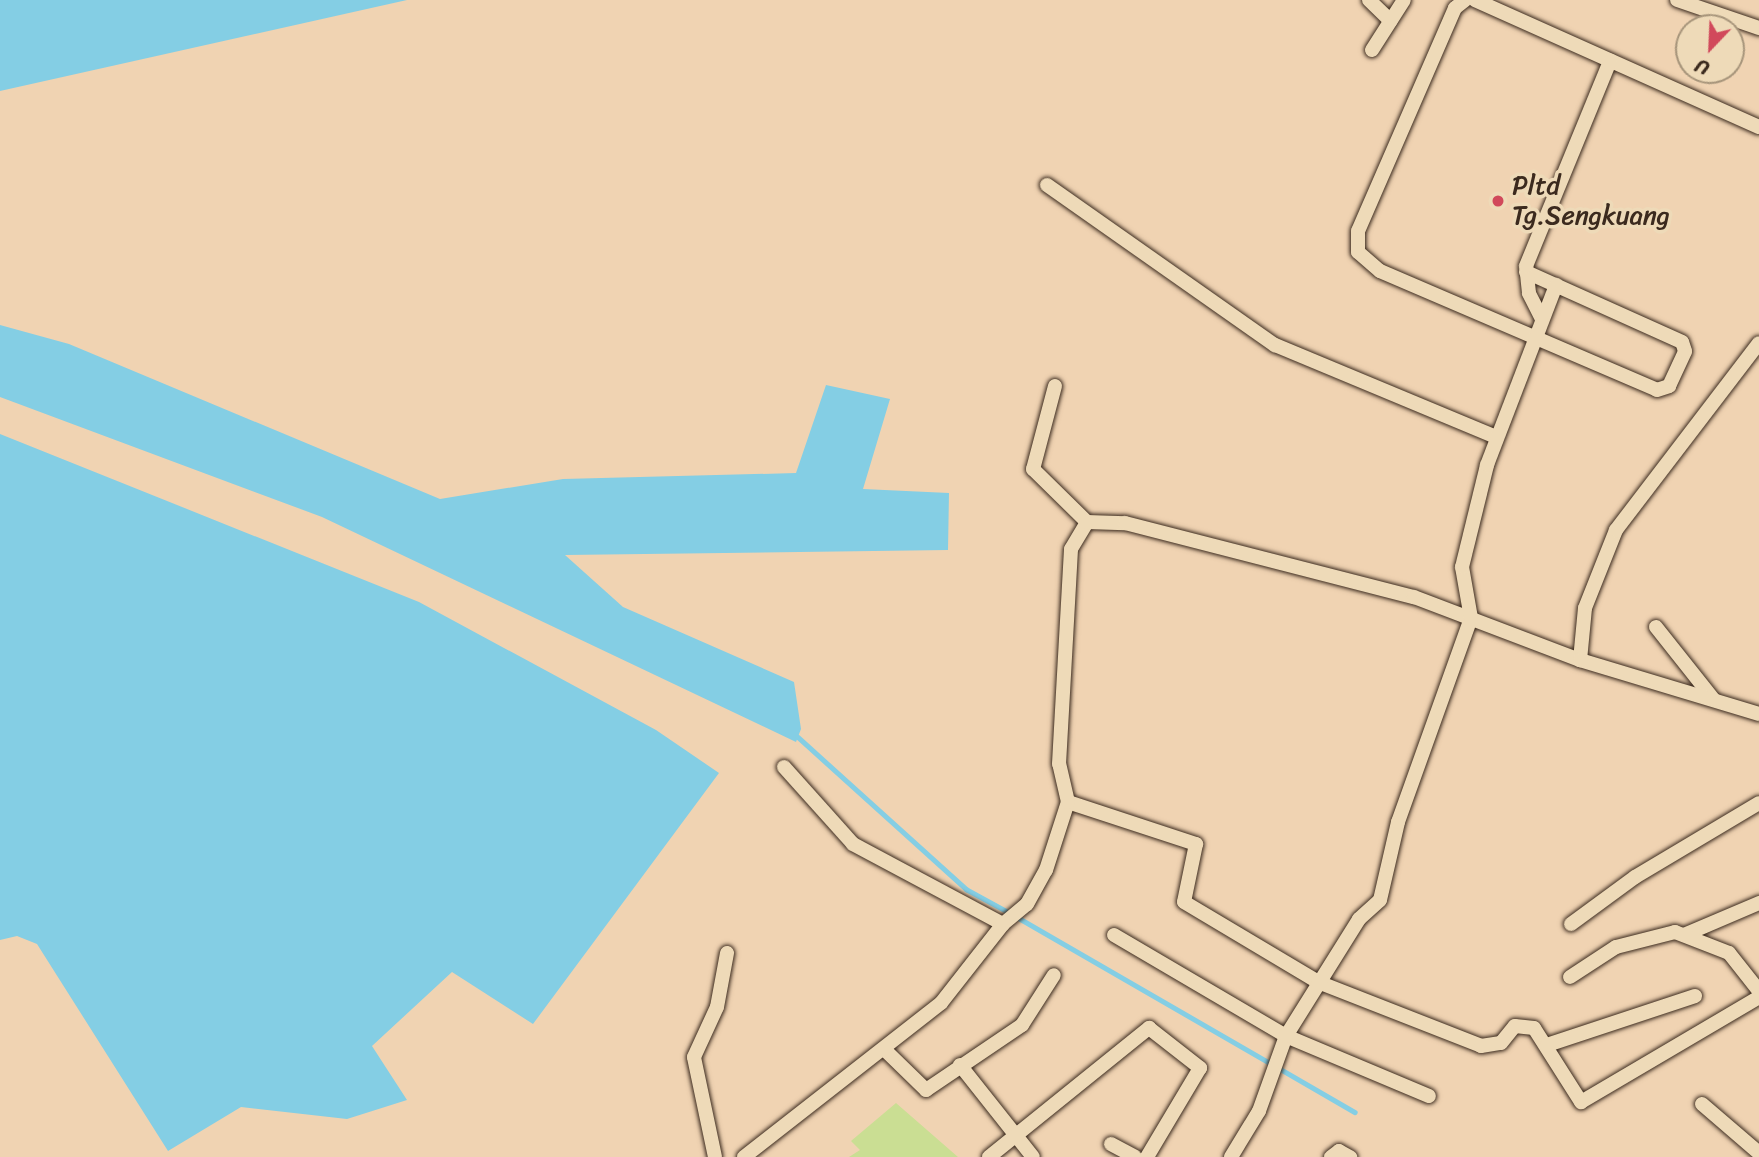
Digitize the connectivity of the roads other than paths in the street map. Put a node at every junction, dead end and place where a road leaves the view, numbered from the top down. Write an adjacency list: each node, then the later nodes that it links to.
1 (1369, 0): 7 (street)
2 (1404, 0): 7 (street)
3 (1465, 0): 16 (street)
4 (1475, 0): 10 (street)
5 (1677, 0): 6 (street)
6 (1698, 3): 8 (street)
7 (1391, 21): 9 (street)
8 (1759, 28)
9 (1372, 50)
10 (1610, 61): 11 (street); 13 (street)
11 (1759, 127)
12 (1047, 186): 19 (street)
13 (1526, 272): 14 (street); 15 (street)
14 (1556, 285): 15 (street); 16 (street)
15 (1542, 319): 16 (street)
16 (1535, 336): 19 (street)
17 (1759, 343): 23 (street)
18 (1055, 386): 20 (street)
19 (1496, 437): 21 (street)
20 (1087, 523): 21 (street); 27 (street)
21 (1471, 618): 23 (street); 37 (street)
22 (1656, 627): 24 (street)
23 (1580, 660): 24 (street)
24 (1714, 701): 25 (street)
25 (1759, 714)
26 (784, 767): 30 (street)
27 (1068, 802): 30 (street); 37 (street)
28 (1759, 803): 31 (street)
29 (1759, 903): 33 (street)
30 (1006, 921): 43 (street)
31 (1571, 924)
32 (1114, 935): 41 (street)
33 (1684, 935): 36 (street); 38 (street)
34 (727, 953): 50 (street)
35 (1054, 975): 44 (street)
36 (1570, 977)
37 (1318, 982): 41 (street); 42 (street)
38 (1759, 991)
39 (1696, 996): 42 (street)
40 (1759, 997): 42 (street)
41 (1286, 1037): 45 (street); 56 (street)
42 (1547, 1045)
43 (886, 1051): 44 (street); 51 (street)
44 (960, 1065): 47 (street)
45 (1429, 1096)
46 (1702, 1104): 49 (street)
47 (1015, 1137): 52 (street); 53 (street); 55 (street)
48 (1111, 1144): 54 (street)
49 (1759, 1153)
50 (715, 1157)
51 (744, 1157)
52 (989, 1157)
53 (1033, 1157)
54 (1135, 1157)
55 (1147, 1157)
56 (1231, 1157)
57 (1331, 1157): 58 (street)
58 (1350, 1157)

